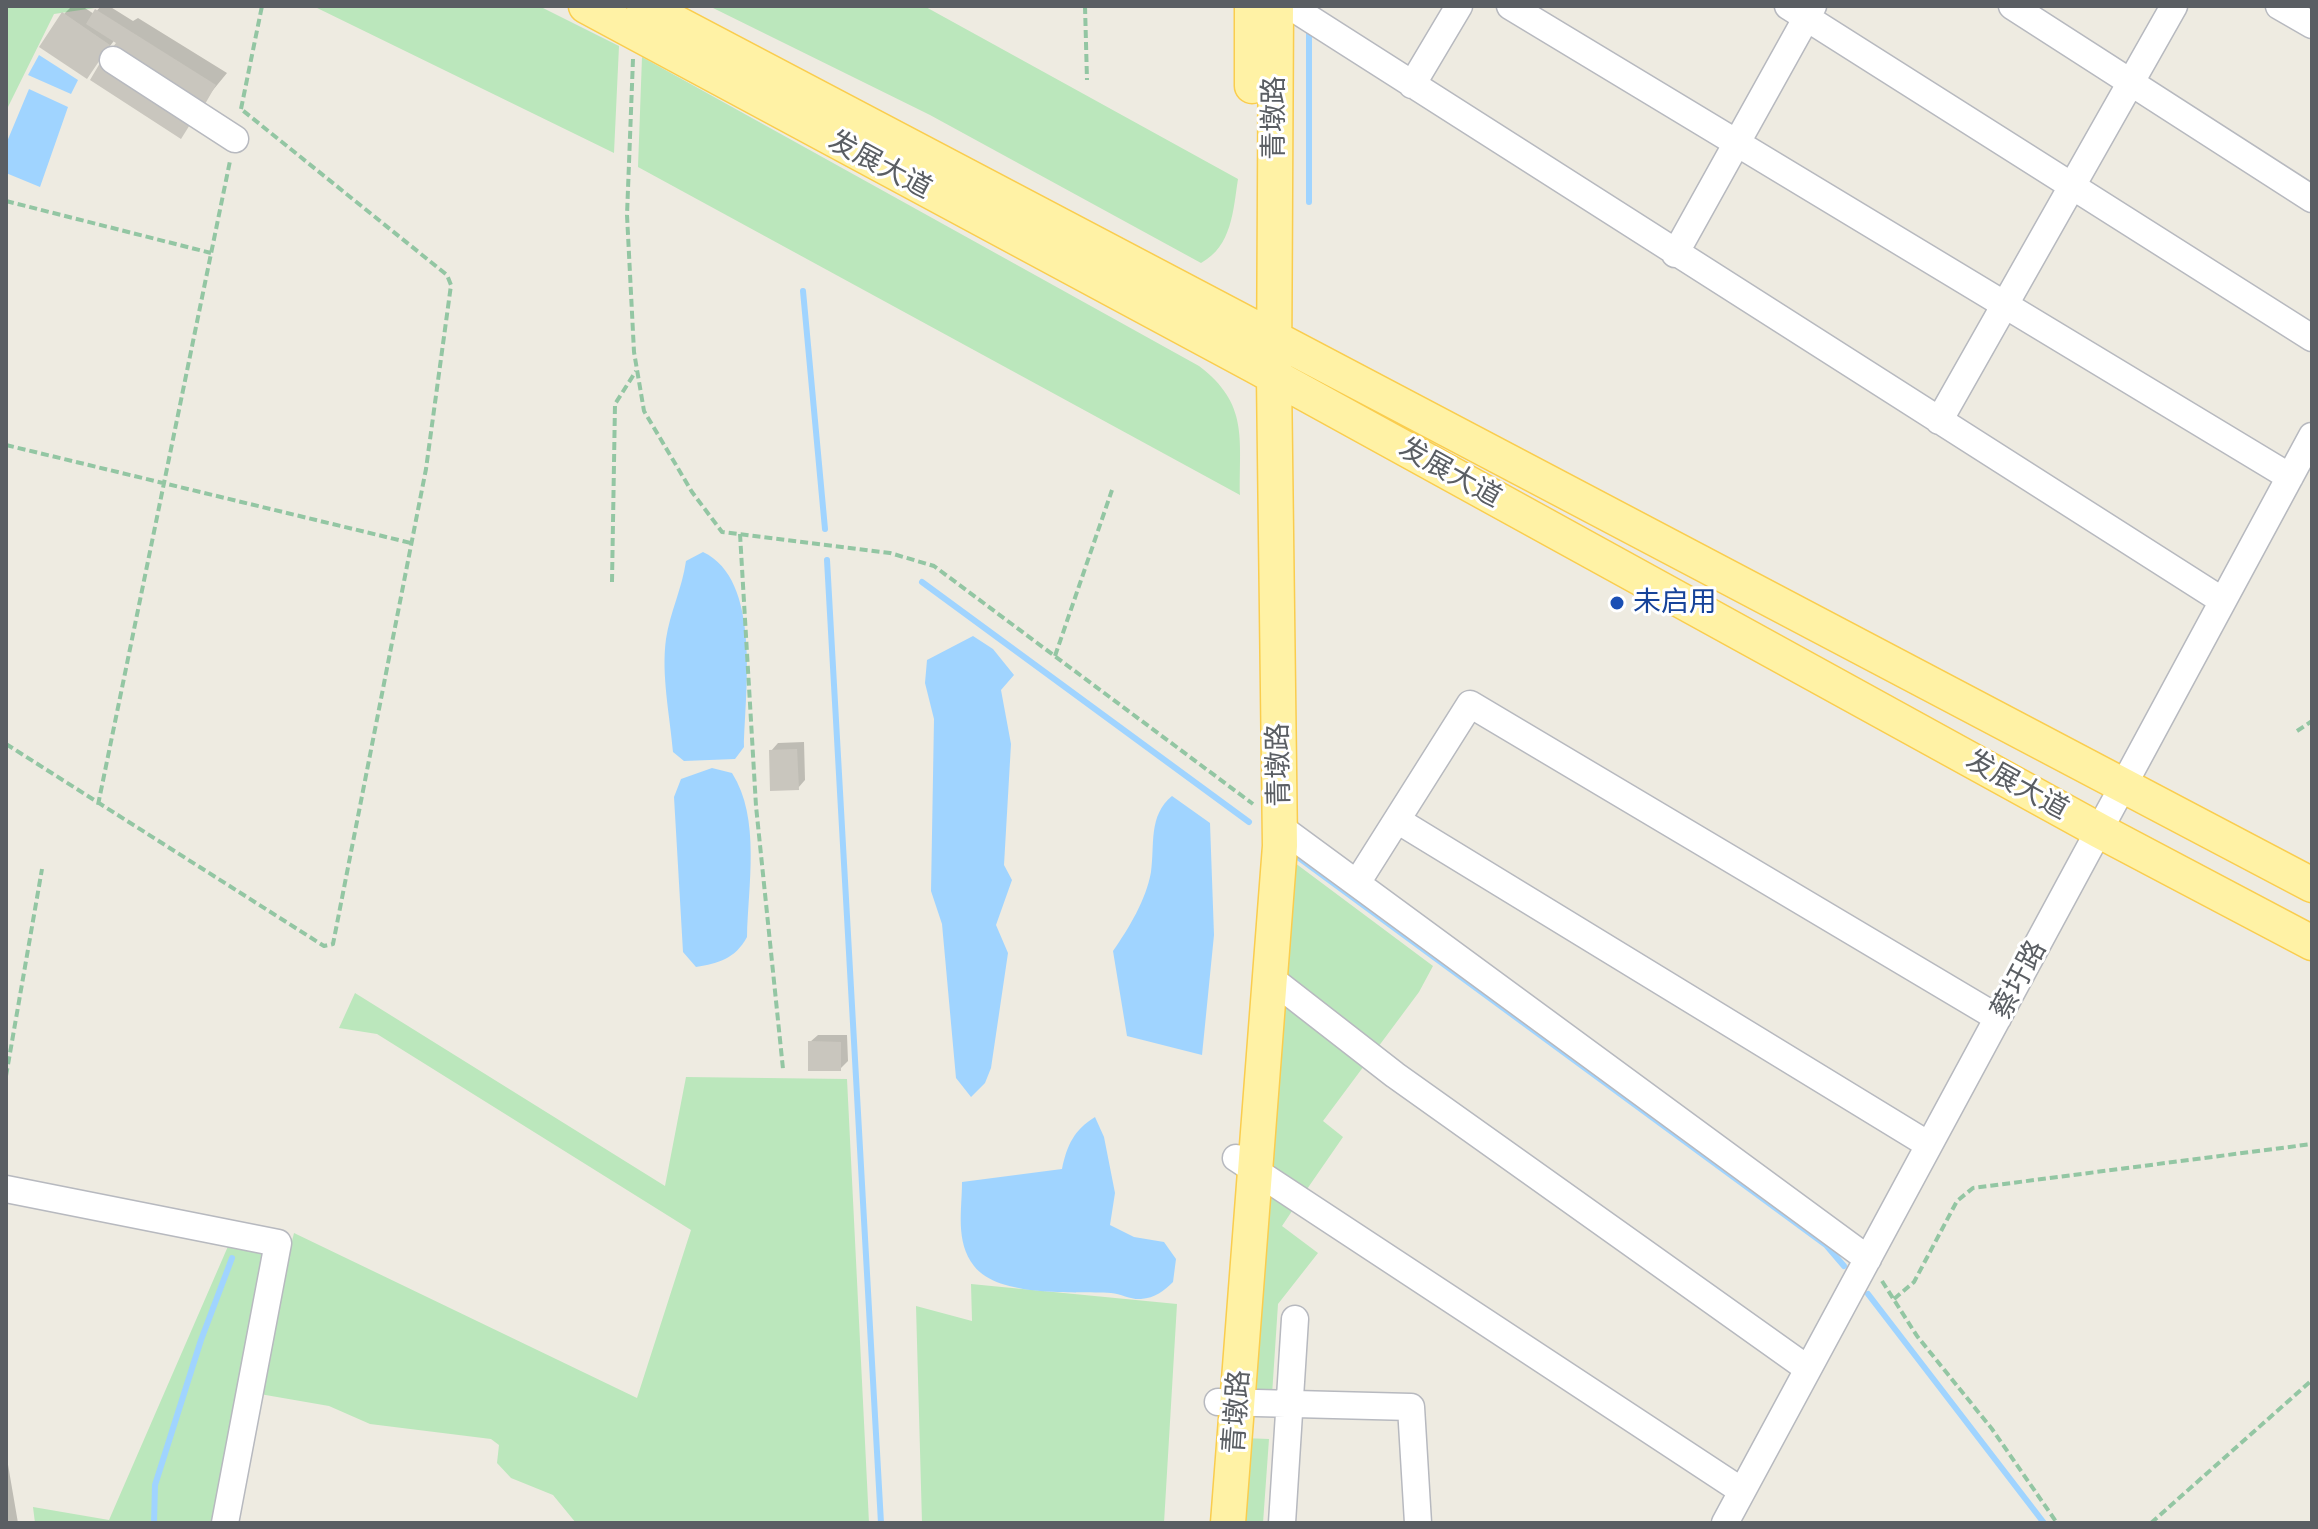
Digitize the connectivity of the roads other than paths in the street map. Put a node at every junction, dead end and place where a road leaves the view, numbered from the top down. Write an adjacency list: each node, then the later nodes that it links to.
1 (586, 6): 10 (main road, 发展大道)
2 (1252, 6): 21 (main road, 青墩路)
3 (1459, 6): 14 (street)
4 (1510, 6): 16 (street)
5 (2012, 6): 13 (street)
6 (2174, 6): 13 (street)
7 (2279, 6): 11 (street)
8 (1803, 10): 16 (street); 17 (street)
9 (1296, 12): 14 (street); 21 (main road, 青墩路)
10 (639, 19): 21 (main road, 发展大道); 23 (main road, 发展大道)
11 (2312, 25)
12 (113, 60): 15 (street)
13 (2131, 82): 17 (street); 18 (street)
14 (1412, 85): 19 (street)
15 (235, 139)
16 (1737, 142): 19 (street); 20 (street)
17 (2073, 186): 20 (street); 22 (street)
18 (2312, 199)
19 (1675, 254): 24 (street)
20 (2005, 304): 24 (street); 26 (street)
21 (1264, 332): 23 (main road, 青墩路); 28 (main road, 发展大道)
22 (2312, 338)
23 (1264, 371): 29 (main road, 青墩路); 31 (main road, 发展大道)
24 (1939, 421): 27 (street)
25 (2312, 436): 26 (street, 蔡圩路)
26 (2290, 477): 27 (street, 蔡圩路)
27 (2223, 601): 28 (street, 蔡圩路)
28 (2123, 787): 31 (street, 蔡圩路); 33 (main road, 发展大道)
29 (1270, 818): 32 (street); 35 (main road, 青墩路); 38 (main road, 青墩路)
30 (1397, 820): 32 (street); 36 (street); 37 (street)
31 (2100, 831): 34 (main road, 发展大道); 36 (street, 蔡圩路)
32 (1357, 883): 40 (street)
33 (2312, 885)
34 (2312, 943)
35 (1270, 982): 38 (main road, 青墩路); 42 (street)
36 (1998, 1018): 37 (street, 蔡圩路)
37 (1929, 1145): 40 (street, 蔡圩路)
38 (1246, 1164): 43 (main road, 青墩路); 45 (street)
39 (6, 1189): 46 (street)
40 (1868, 1259): 42 (street, 蔡圩路)
41 (1295, 1319): 44 (street)
42 (1808, 1369): 45 (street, 蔡圩路)
43 (1228, 1402): 44 (street); 47 (main road, 青墩路); 48 (main road, 青墩路)
44 (1287, 1404): 49 (street); 50 (street)
45 (1742, 1491): 51 (street, 蔡圩路)
46 (225, 1523)
47 (1209, 1523)
48 (1228, 1523)
49 (1282, 1523)
50 (1418, 1523)
51 (1725, 1523)

